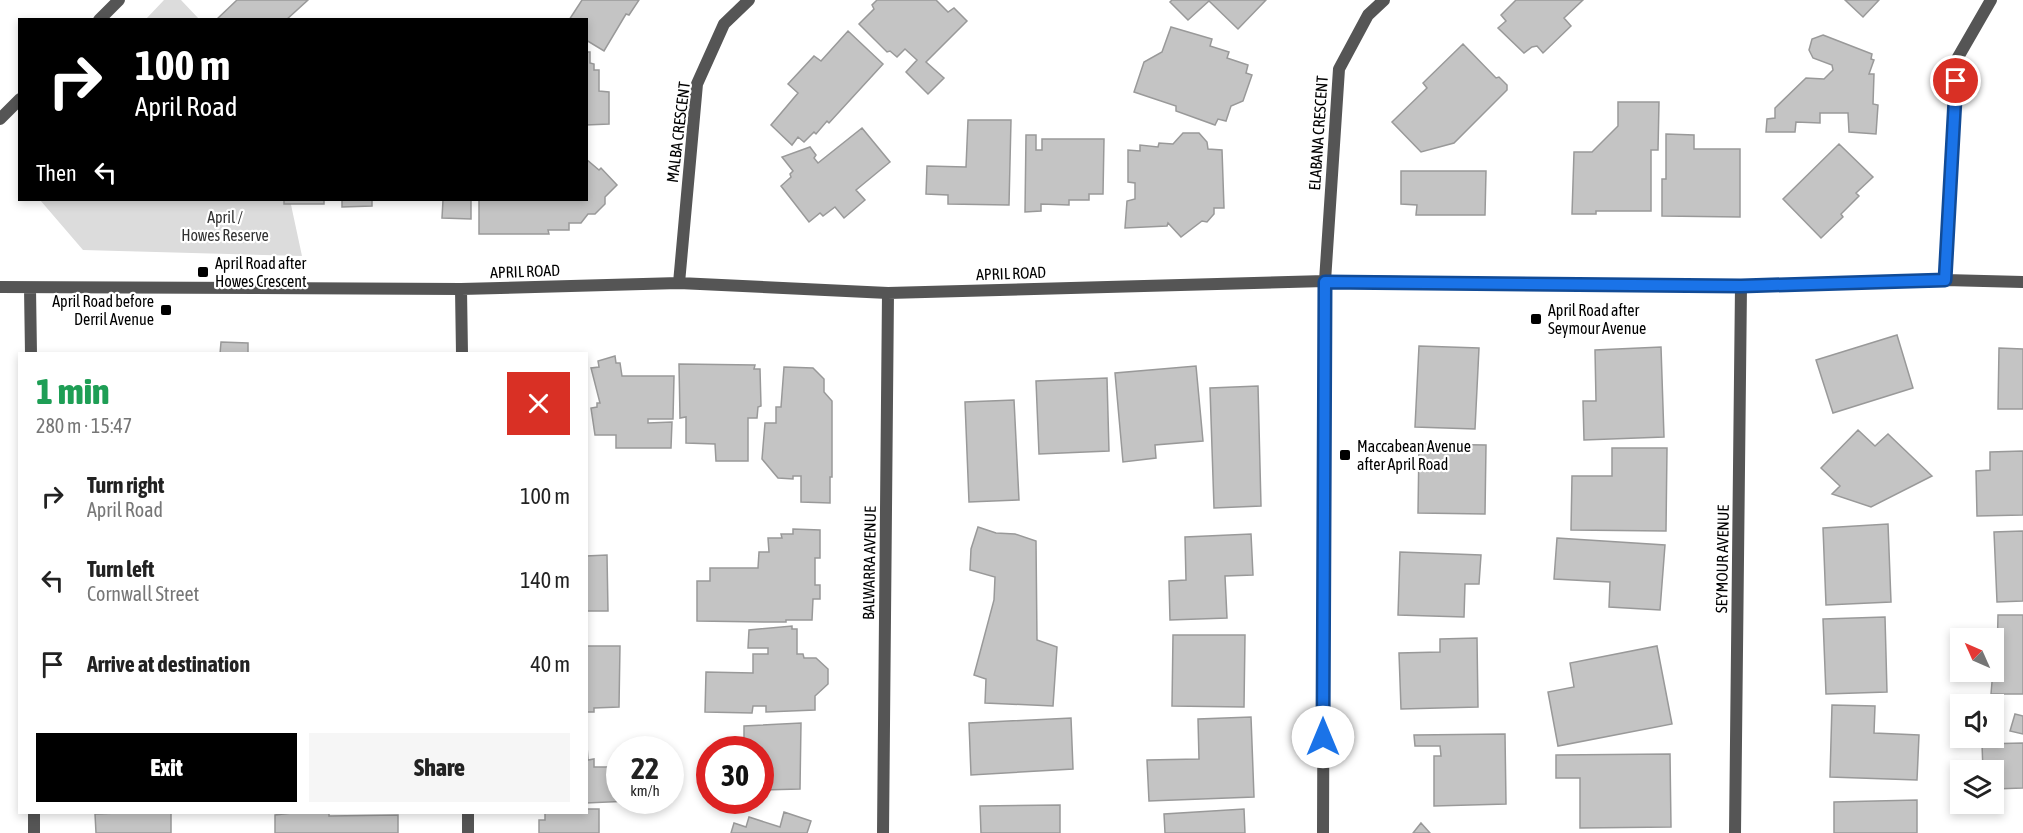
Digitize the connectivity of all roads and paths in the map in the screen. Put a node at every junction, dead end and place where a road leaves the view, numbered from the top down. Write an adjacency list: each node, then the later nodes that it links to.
1 (119, 0): 5 (street)
2 (749, 0): 11 (street, MALBA CRESCENT)
3 (1384, 0): 9 (street, ELABANA CRESCENT)
4 (1991, 0): 8 (street)
5 (101, 18)
6 (18, 101): 7 (street)
7 (0, 119)
8 (1945, 280): 10 (street, APRIL ROAD); 12 (street, APRIL ROAD)
9 (1325, 282): 12 (street, APRIL ROAD); 16 (street, APRIL ROAD); 24 (street, ELABANA CRESCENT)
10 (2023, 282)
11 (679, 283): 15 (street, APRIL ROAD); 16 (street, APRIL ROAD)
12 (1741, 286): 25 (street, SEYMOUR AVENUE)
13 (0, 287): 14 (street, APRIL ROAD)
14 (30, 288): 15 (street, APRIL ROAD); 17 (street)
15 (462, 289): 18 (street)
16 (888, 293): 23 (street, BALWARRA AVENUE)
17 (31, 352)
18 (462, 352)
19 (34, 814): 21 (street)
20 (468, 814): 22 (street)
21 (34, 833)
22 (468, 833)
23 (883, 833)
24 (1323, 833)
25 (1736, 833)

